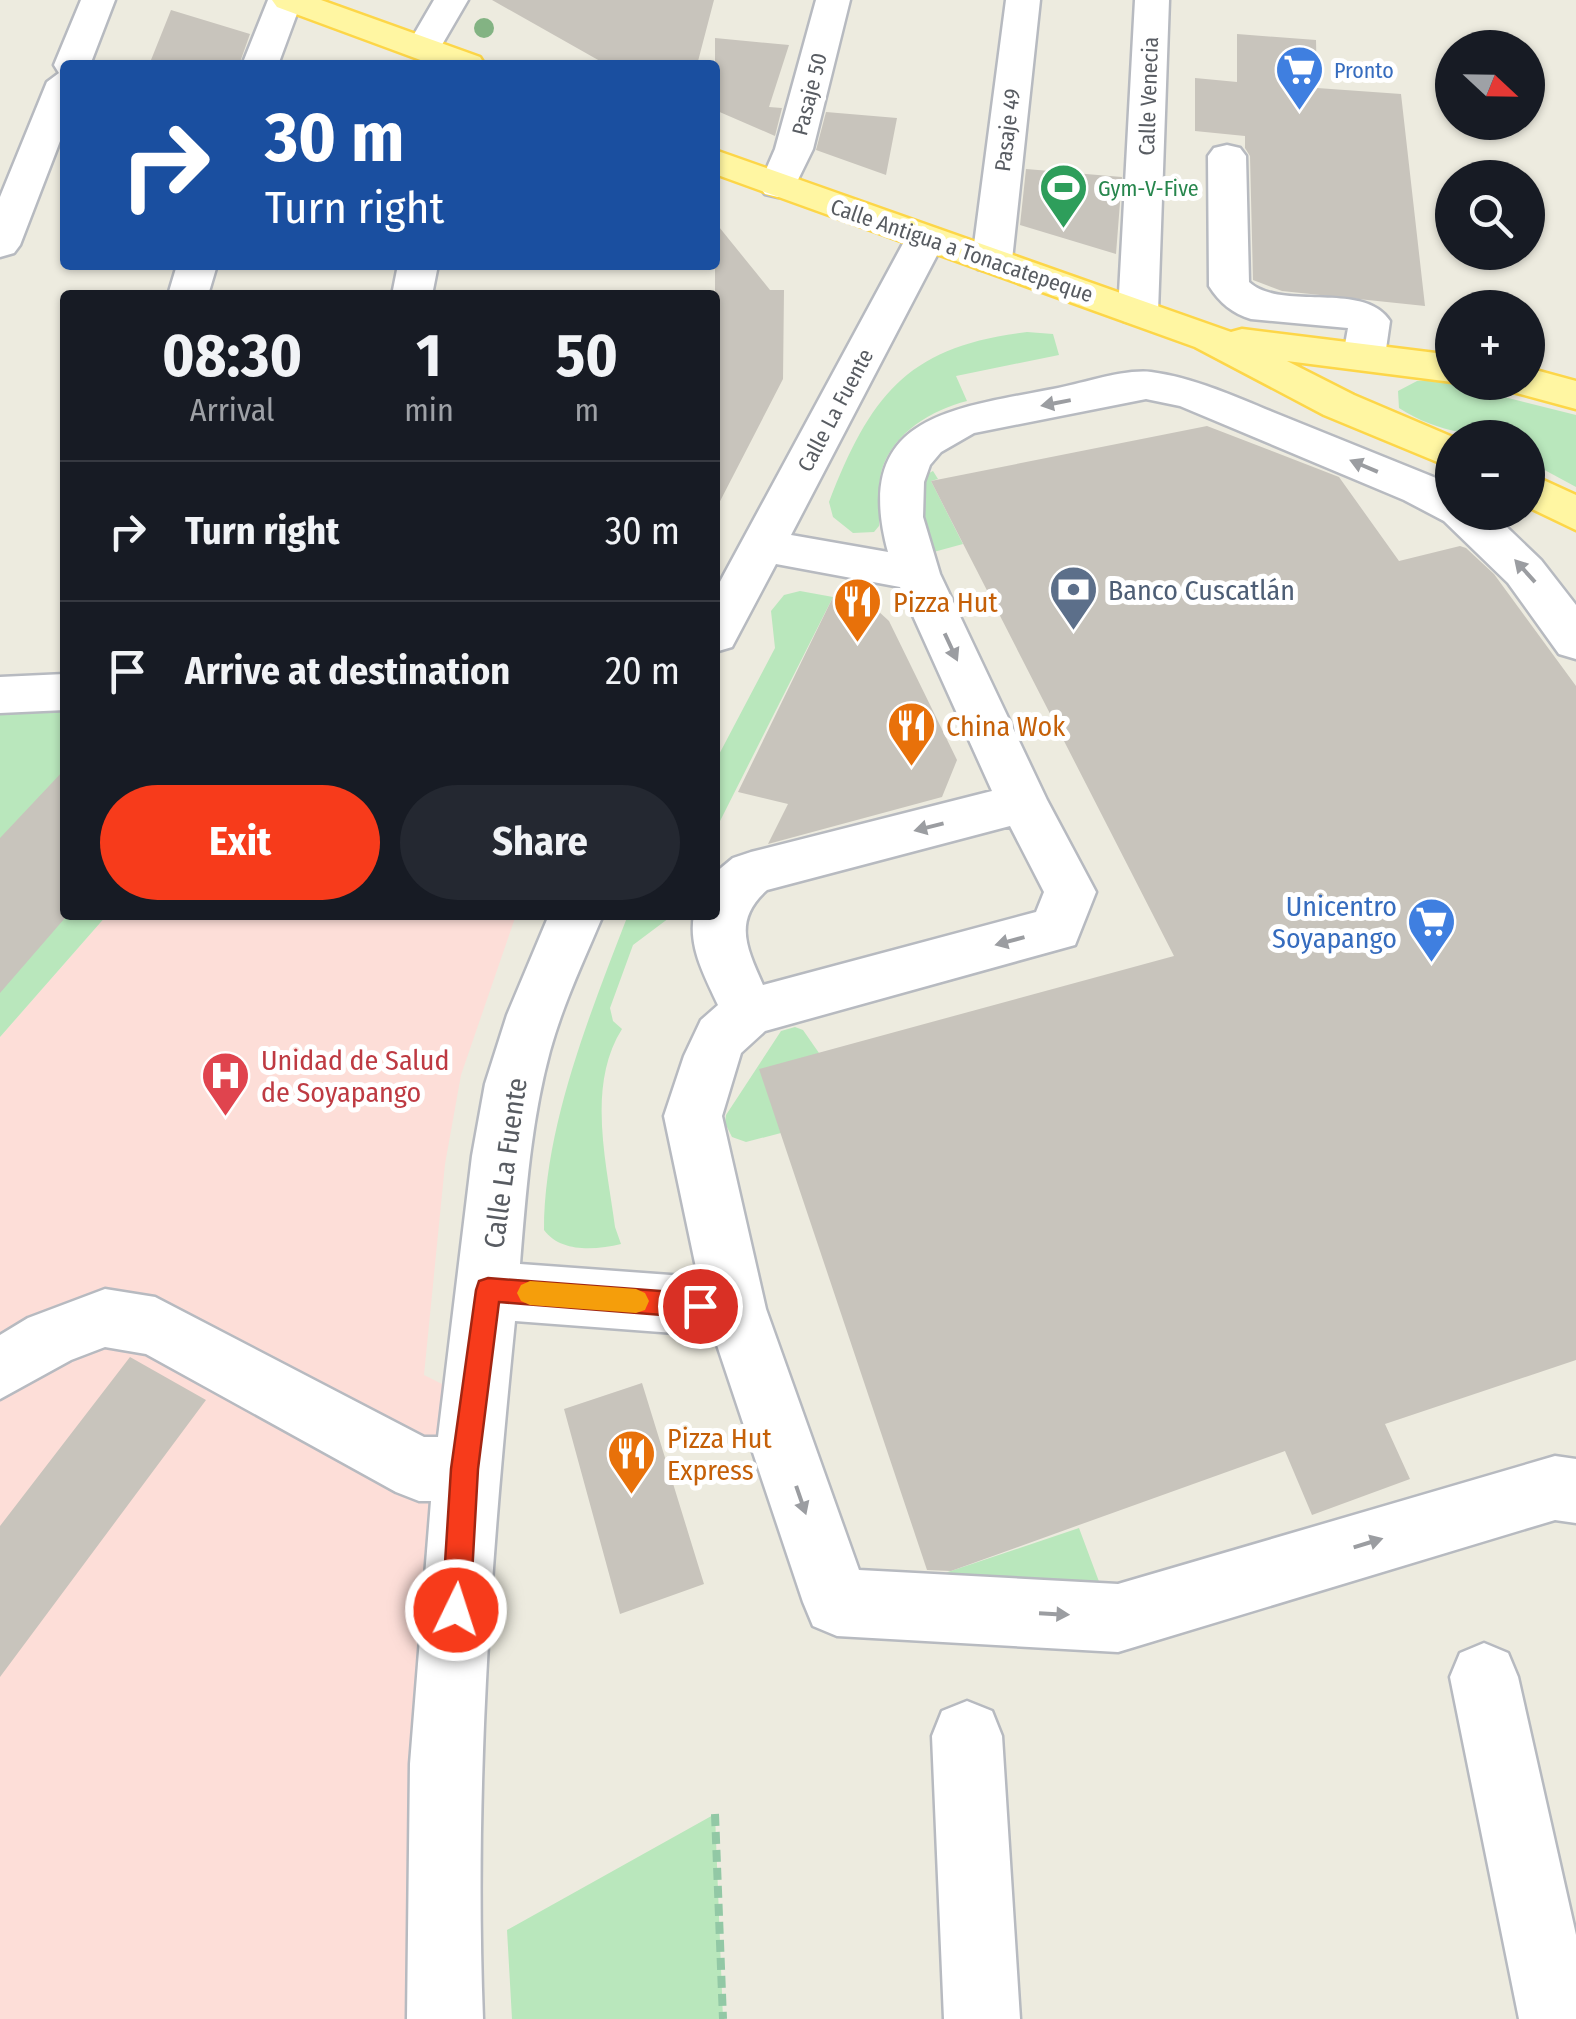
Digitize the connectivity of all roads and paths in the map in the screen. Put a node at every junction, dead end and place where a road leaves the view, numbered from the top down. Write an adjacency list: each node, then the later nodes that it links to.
1 (98, 0): 7 (street)
2 (287, 0): 8 (street); 9 (main road)
3 (451, 0): 9 (street)
4 (833, 0): 13 (street, Pasaje 50)
5 (1023, 0): 16 (street, Pasaje 49)
6 (1152, 0): 17 (street, Calle Venecia)
7 (74, 60)
8 (262, 60)
9 (450, 60)
10 (60, 95): 15 (street)
11 (1227, 156): 19 (street)
12 (720, 163): 13 (main road, Calle Antigua a Tonacatepeque)
13 (778, 186): 14 (main road, Calle Antigua a Tonacatepeque)
14 (926, 238): 16 (main road, Calle Antigua a Tonacatepeque); 28 (street, Calle La Fuente)
15 (0, 245)
16 (992, 260): 17 (main road, Calle Antigua a Tonacatepeque)
17 (1138, 312): 18 (main road, Calle Antigua a Tonacatepeque)
18 (1210, 338): 19 (main road, Calle Antigua a Tonacatepeque); 23 (main road, Calle Antigua a Tonacatepeque)
19 (1364, 356): 20 (main road, Calle Antigua a Tonacatepeque)
20 (1435, 366)
21 (1545, 387): 22 (main road)
22 (1576, 395)
23 (1435, 447)
24 (1545, 497): 26 (main road)
25 (1435, 498): 29 (street, one-way to 29)
26 (1576, 514)
27 (1481, 530): 31 (street, one-way to 27)
28 (763, 546): 29 (street); 30 (street, Calle La Fuente)
29 (917, 574): 34 (street, one-way to 34)
30 (720, 626)
31 (1576, 642)
32 (60, 691): 33 (street)
33 (0, 695)
34 (1023, 803): 35 (street, one-way to 35); 38 (street, one-way to 38)
35 (720, 906)
36 (574, 920): 39 (street, Calle La Fuente)
37 (718, 920): 38 (street, one-way to 38)
38 (748, 1012): 40 (street)
39 (488, 1290): 40 (street); 42 (street, Calle La Fuente)
40 (735, 1309): 43 (street, one-way to 43)
41 (0, 1370): 42 (street)
42 (465, 1469): 47 (street, Calle La Fuente)
43 (1576, 1490)
44 (1484, 1677): 50 (street)
45 (967, 1736): 49 (street)
46 (715, 1814): 48 (path)
47 (445, 2019)
48 (724, 2019)
49 (982, 2019)
50 (1557, 2019)

